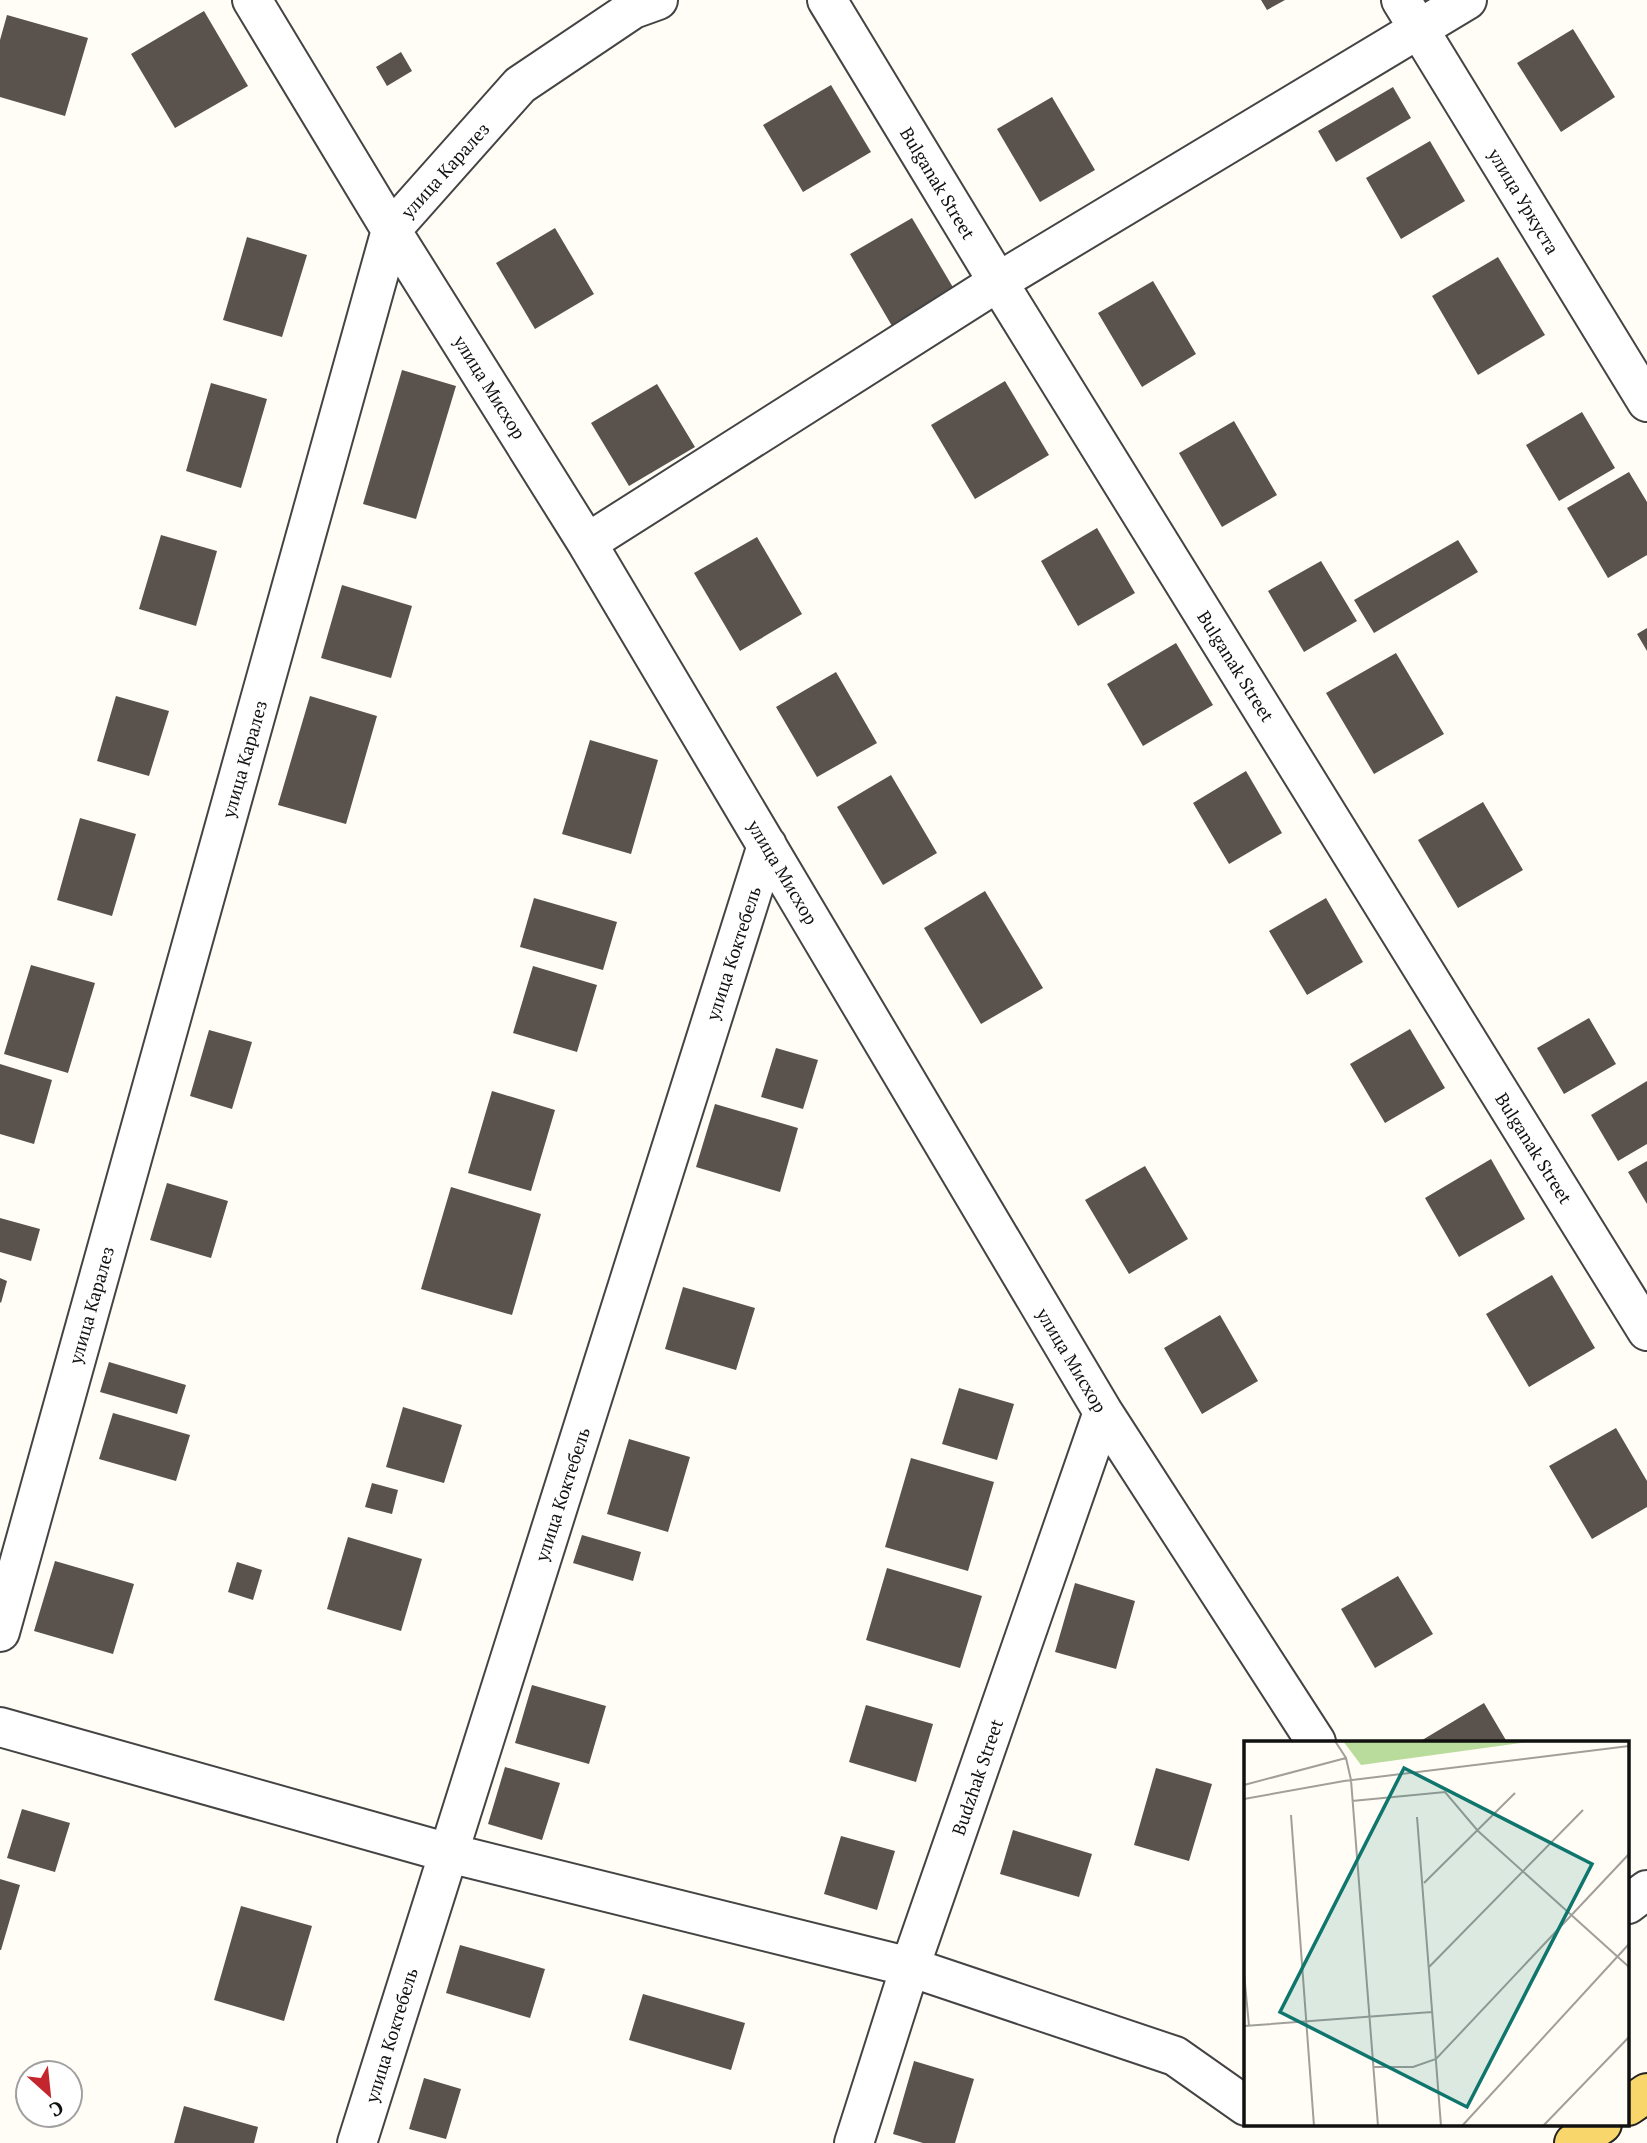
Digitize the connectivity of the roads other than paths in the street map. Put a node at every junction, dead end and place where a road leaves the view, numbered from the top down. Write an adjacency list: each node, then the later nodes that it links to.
1 (252, 0): 6 (street, улица Мисхор)
2 (658, 0): 6 (street, улица Каралез)
3 (827, 0): 7 (street, Bulganak Street)
4 (1467, 0): 5 (street)
5 (1410, 15): 7 (street); 8 (street, улица Уркуста)
6 (391, 230): 9 (street, улица Мисхор); 13 (street, улица Каралез)
7 (998, 282): 9 (street); 11 (street, Bulganak Street)
8 (1647, 402)
9 (587, 543): 10 (street, улица Мисхор)
10 (767, 845): 12 (street, улица Мисхор); 16 (street, улица Коктебель)
11 (1647, 1331)
12 (1103, 1412): 15 (street, улица Мисхор); 19 (street, Budzhak Street)
13 (0, 1632)
14 (0, 1727): 16 (street)
15 (1315, 1741)
16 (449, 1853): 19 (street); 24 (street, улица Коктебель)
17 (1647, 1890): 18 (street)
18 (1630, 1903)
19 (911, 1967): 21 (street); 25 (street, Budzhak Street)
20 (1647, 2093): 22 (main road)
21 (1244, 2105)
22 (1630, 2105)
23 (1599, 2126): 26 (main road)
24 (357, 2143)
25 (855, 2143)
26 (1574, 2143)

